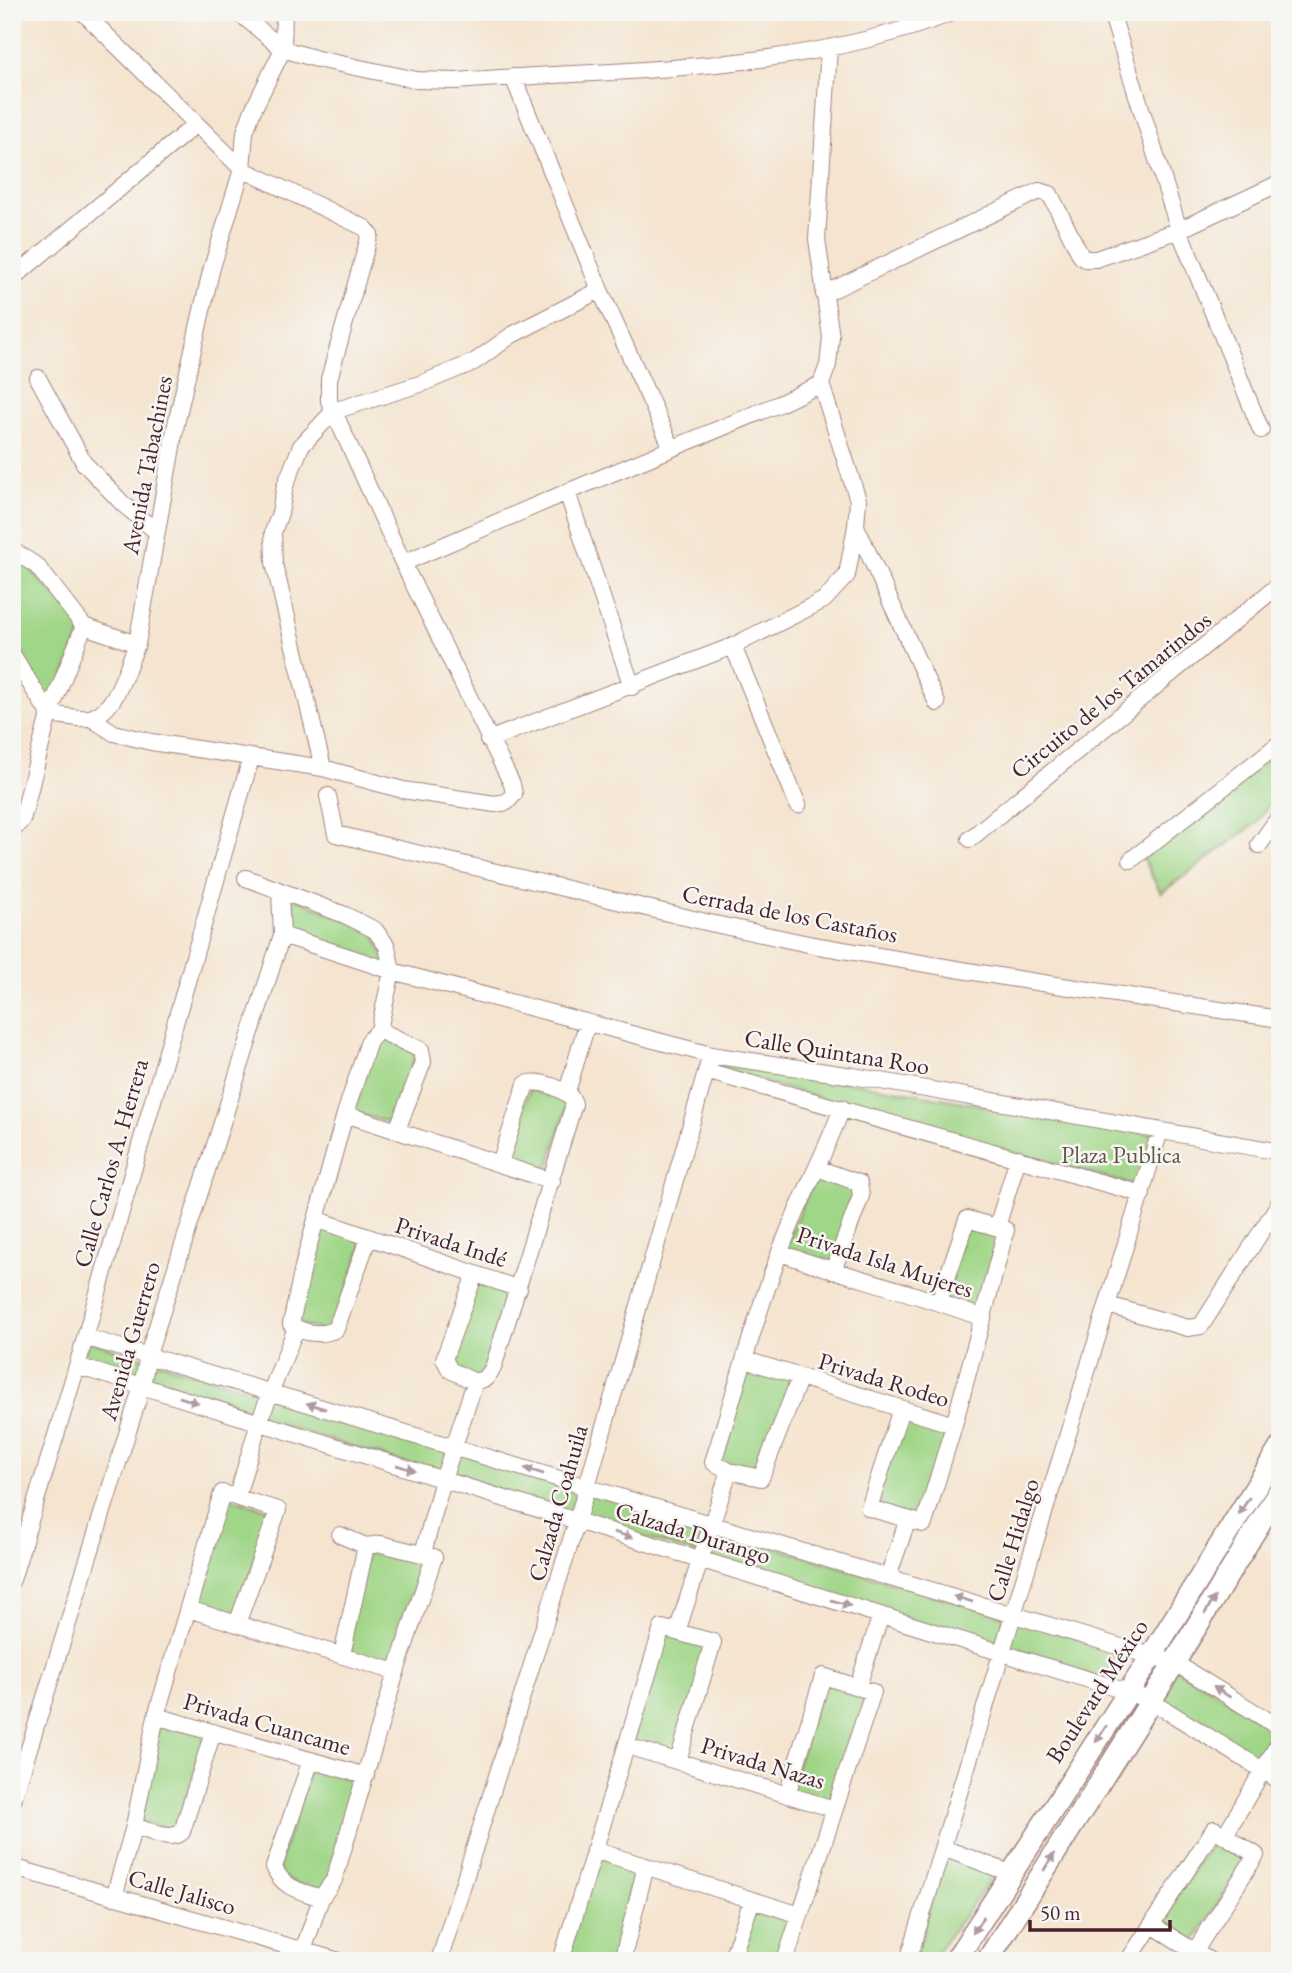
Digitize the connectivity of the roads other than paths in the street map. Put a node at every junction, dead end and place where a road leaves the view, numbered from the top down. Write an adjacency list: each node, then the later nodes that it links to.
1 (83, 12): 9 (street)
2 (238, 12): 7 (street)
3 (284, 12): 7 (street)
4 (1111, 12): 12 (street)
5 (951, 13): 6 (street)
6 (829, 48): 8 (street); 15 (street)
7 (283, 50): 8 (street); 10 (street, Avenida Tabachines)
8 (513, 77): 14 (street)
9 (196, 124): 10 (street); 13 (street)
10 (242, 169): 18 (street); 23 (street, Avenida Tabachines)
11 (1280, 183): 12 (street)
12 (1179, 230): 15 (street); 19 (street)
13 (12, 279)
14 (600, 290): 18 (street); 20 (street)
15 (824, 294): 17 (street)
16 (38, 378): 23 (street)
17 (821, 384): 20 (street); 22 (street)
18 (334, 411): 25 (street); 38 (street)
19 (1261, 429)
20 (672, 448): 21 (street)
21 (567, 492): 25 (street); 31 (street)
22 (856, 526): 29 (street); 32 (street)
23 (157, 532): 28 (street, Avenida Tabachines)
24 (12, 550): 27 (street)
25 (403, 563): 35 (street)
26 (1278, 590): 43 (street, Circuito de los Tamarindos)
27 (84, 626): 28 (street); 33 (street)
28 (136, 644): 34 (street, Avenida Tabachines)
29 (733, 646): 31 (street); 40 (street)
30 (12, 654): 33 (street)
31 (632, 687): 35 (street)
32 (937, 703)
33 (50, 713): 34 (street); 42 (street)
34 (91, 718): 37 (street)
35 (488, 740): 38 (street)
36 (1280, 743): 45 (street)
37 (251, 758): 38 (street); 77 (street, Calle Carlos A. Herrera)
38 (323, 768)
39 (328, 796): 50 (street, Cerrada de los Castaños)
40 (798, 805)
41 (1280, 816): 44 (street)
42 (17, 825)
43 (970, 839)
44 (1259, 845)
45 (1131, 860)
46 (246, 878): 47 (street)
47 (280, 891): 48 (street, Avenida Guerrero); 49 (street)
48 (282, 935): 49 (street, Calle Quintana Roo); 78 (street, Avenida Guerrero)
49 (392, 971): 51 (street, Calle Quintana Roo); 52 (street)
50 (1280, 1018)
51 (587, 1024): 53 (street, Calle Quintana Roo); 54 (street)
52 (379, 1031): 56 (street); 57 (street)
53 (709, 1063): 55 (street, Calle Quintana Roo); 58 (street, Calle Quintana Roo); 92 (street, Calzada Coahuila)
54 (566, 1092): 61 (street); 63 (street)
55 (842, 1108): 60 (street, Calle Quintana Roo); 62 (street, Privada Isla Mujeres)
56 (345, 1114): 57 (street); 66 (street)
57 (397, 1130): 61 (street)
58 (1160, 1132): 59 (street, Calle Quintana Roo); 64 (street, Calle Hidalgo)
59 (1280, 1152)
60 (1018, 1158): 64 (street, Calle Quintana Roo); 67 (street)
61 (500, 1164): 63 (street)
62 (817, 1168): 69 (street, Privada Isla Mujeres); 70 (street)
63 (552, 1181): 72 (street)
64 (1142, 1194): 74 (street, Calle Hidalgo)
65 (1280, 1202): 74 (street)
66 (316, 1219): 68 (street, Privada Indé); 76 (street)
67 (998, 1227): 73 (street); 75 (street)
68 (368, 1239): 71 (street, Privada Indé); 76 (street, Privada Indé)
69 (780, 1253): 70 (street, Privada Isla Mujeres); 79 (street)
70 (833, 1271): 73 (street, Privada Isla Mujeres)
71 (475, 1274): 72 (street, Privada Indé); 82 (street)
72 (519, 1289): 82 (street)
73 (939, 1302): 75 (street, Privada Isla Mujeres)
74 (1108, 1305): 106 (street, Calle Hidalgo)
75 (983, 1318): 87 (street)
76 (296, 1328): 84 (street)
77 (85, 1337): 78 (street, Calzada Durango); 80 (street, Calle Carlos A. Herrera)
78 (148, 1355): 83 (street, Avenida Guerrero); 84 (street, Calzada Durango)
79 (746, 1360): 81 (street, Privada Rodeo); 90 (street)
80 (77, 1366): 83 (street, Calzada Durango); 103 (street, Calle Carlos A. Herrera)
81 (800, 1377): 85 (street, Privada Rodeo); 90 (street, Privada Rodeo)
82 (475, 1382): 88 (street)
83 (142, 1386): 86 (street, Calzada Durango, one-way to 86); 128 (street, Avenida Guerrero)
84 (270, 1392): 86 (street); 88 (street, Calzada Durango, one-way to 84)
85 (901, 1409): 87 (street, Privada Rodeo); 95 (street)
86 (259, 1422): 91 (street, Calzada Durango, one-way to 91); 94 (street)
87 (954, 1425): 95 (street)
88 (454, 1447): 91 (street); 92 (street, Calzada Durango, one-way to 88)
89 (1280, 1448): 111 (main road, Boulevard México, one-way to 111)
90 (729, 1471): 97 (street)
91 (443, 1479): 96 (street, Calzada Durango); 100 (street)
92 (587, 1487): 96 (street, Calzada Coahuila); 97 (street, Calzada Durango)
93 (1280, 1490): 112 (main road, Boulevard México, one-way to 93)
94 (237, 1496): 104 (street); 107 (street)
95 (908, 1519): 102 (street)
96 (577, 1521): 101 (street, Calzada Durango, one-way to 101); 145 (street, Calzada Coahuila)
97 (712, 1524): 101 (street); 102 (street, Calzada Durango)
98 (340, 1535): 99 (street)
99 (366, 1546): 100 (street); 110 (street)
100 (423, 1553): 113 (street)
101 (699, 1559): 105 (street, Calzada Durango, one-way to 105); 108 (street)
102 (888, 1577): 106 (street, Calzada Durango, one-way to 102)
103 (12, 1580)
104 (188, 1609): 107 (street); 117 (street)
105 (881, 1615): 109 (street, Calzada Durango); 114 (street)
106 (1014, 1615): 109 (street, Calle Hidalgo); 111 (street, Calzada Durango)
107 (237, 1624): 110 (street)
108 (677, 1632): 121 (street); 123 (street, Privada Nazas)
109 (1002, 1653): 115 (street, Calzada Durango); 132 (street, Calle Hidalgo)
110 (342, 1655): 113 (street)
111 (1151, 1656): 112 (street, Calzada Durango); 115 (main road, Boulevard México)
112 (1175, 1664): 116 (main road, Boulevard México); 118 (street, Calzada Durango, one-way to 112)
113 (396, 1672): 125 (street)
114 (859, 1686): 127 (street); 129 (street)
115 (1128, 1692): 116 (street, Calzada Durango); 136 (main road, Boulevard México, one-way to 136)
116 (1151, 1701): 124 (street, Calzada Durango); 152 (main road, Boulevard México, one-way to 116)
117 (156, 1716): 119 (street, Privada Cuancame); 130 (street)
118 (1280, 1728)
119 (214, 1732): 122 (street, Privada Cuancame); 130 (street)
120 (1280, 1741): 124 (street)
121 (627, 1745): 123 (street, Privada Nazas); 133 (street)
122 (311, 1760): 125 (street, Privada Cuancame); 138 (street)
123 (678, 1761): 127 (street, Privada Nazas)
124 (1264, 1770): 126 (street, Calzada Durango); 131 (street)
125 (366, 1776): 138 (street)
126 (1280, 1781)
127 (787, 1795): 129 (street, Privada Nazas)
128 (12, 1803)
129 (834, 1809): 140 (street)
130 (134, 1826): 137 (street)
131 (1224, 1835): 141 (street); 143 (street)
132 (943, 1848): 136 (street); 150 (street, Calle Hidalgo)
133 (594, 1850): 134 (street); 146 (street)
134 (646, 1866): 139 (street); 147 (street)
135 (12, 1867): 137 (street, Calle Jalisco)
136 (1010, 1873): 151 (main road, Boulevard México, one-way to 151)
137 (114, 1896): 142 (street, Calle Jalisco)
138 (321, 1898): 142 (street)
139 (752, 1900): 140 (street); 148 (street)
140 (800, 1915): 149 (street)
141 (1152, 1925): 143 (street); 153 (street)
142 (303, 1951): 144 (street, Calle Jalisco)
143 (1195, 1951): 154 (street)
144 (338, 1961)
145 (439, 1961)
146 (561, 1961)
147 (622, 1961)
148 (731, 1961)
149 (785, 1961)
150 (908, 1961)
151 (955, 1961)
152 (987, 1961)
153 (1128, 1961)
154 (1210, 1961)

